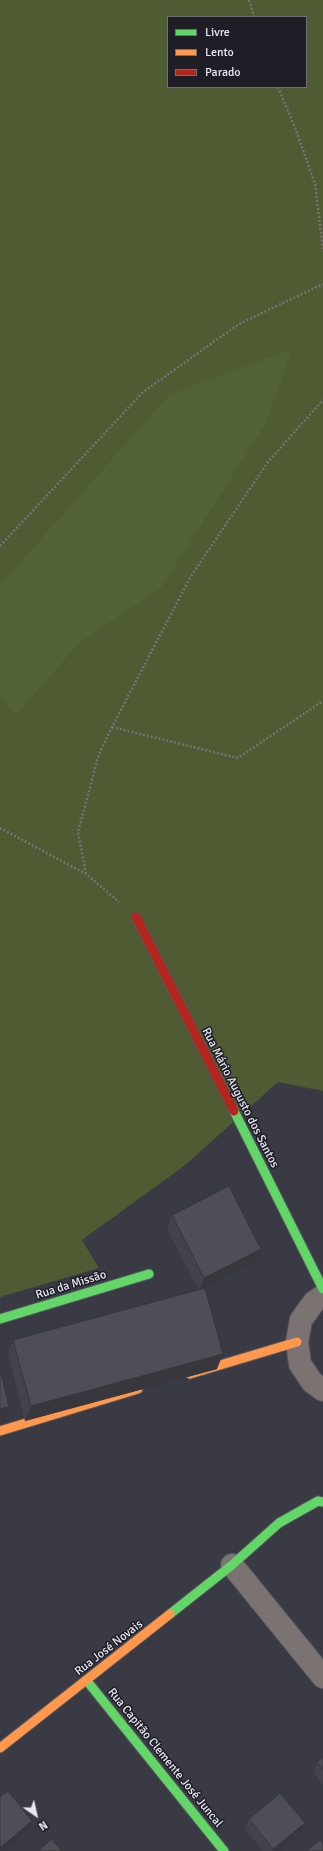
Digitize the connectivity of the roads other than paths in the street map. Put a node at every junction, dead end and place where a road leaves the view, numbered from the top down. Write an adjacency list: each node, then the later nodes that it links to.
1 (136, 917): 3 (street, Rua Mário Augusto dos Santos)
2 (149, 1274): 5 (street, Rua da Missão)
3 (323, 1289)
4 (323, 1296): 6 (street)
5 (0, 1319)
6 (296, 1342): 7 (street); 9 (street)
7 (182, 1376)
8 (144, 1387): 10 (street)
9 (323, 1390)
10 (0, 1430)
11 (323, 1502): 12 (street, Rua José Novais)
12 (232, 1566): 13 (street); 14 (street, Rua José Novais)
13 (323, 1677)
14 (87, 1681): 15 (street, Rua José Novais); 16 (street, Rua Capitão Clemente José Juncal)
15 (0, 1748)
16 (224, 1851)

